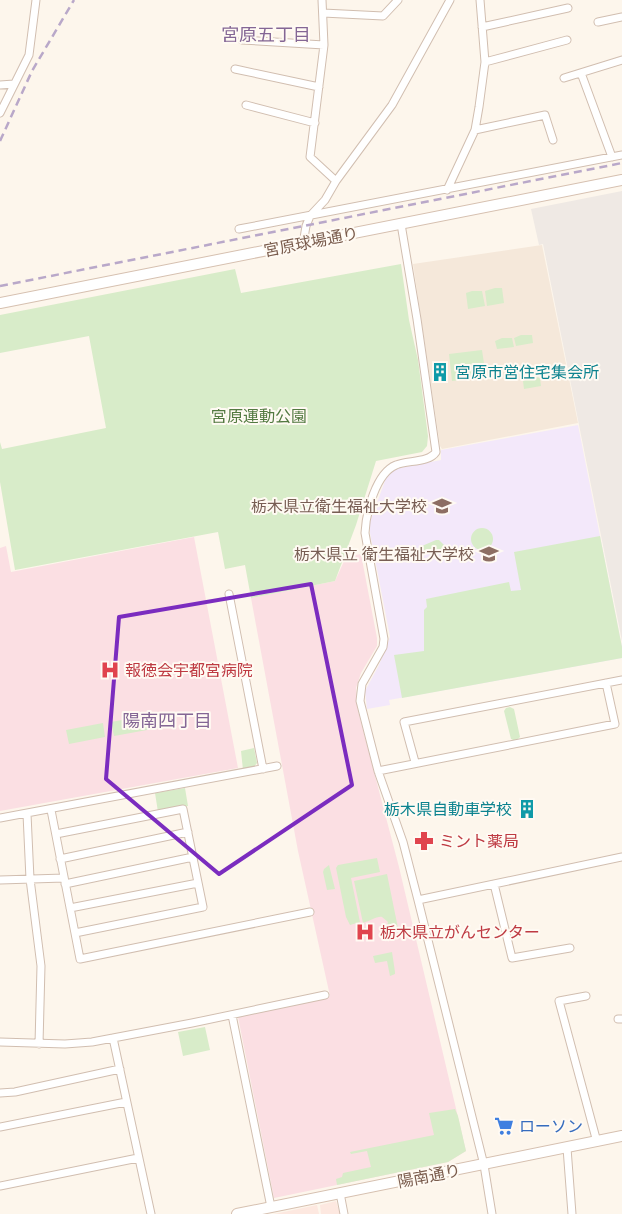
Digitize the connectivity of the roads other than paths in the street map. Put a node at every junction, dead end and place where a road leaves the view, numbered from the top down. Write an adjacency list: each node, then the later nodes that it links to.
1 (36, 0): 19 (street)
2 (322, 0): 7 (street)
3 (398, 0): 7 (street)
4 (450, 0): 30 (street)
5 (480, 0): 10 (street)
6 (568, 8): 10 (street)
7 (323, 13): 13 (street)
8 (622, 17): 9 (street)
9 (598, 22)
10 (482, 27): 15 (street)
11 (242, 40): 13 (street)
12 (566, 40): 15 (street)
13 (324, 45): 21 (street)
14 (622, 60): 17 (street)
15 (485, 62): 25 (street)
16 (235, 69): 21 (street)
17 (581, 73): 18 (street); 28 (street)
18 (564, 78)
19 (14, 84): 20 (street); 23 (street)
20 (0, 85)
21 (319, 87): 24 (street)
22 (246, 105): 24 (street)
23 (0, 113)
24 (315, 123): 30 (street)
25 (475, 130): 26 (street); 31 (street)
26 (553, 140)
27 (622, 155): 28 (street)
28 (612, 157): 31 (street)
29 (622, 180): 33 (street, 宮原球場通り)
30 (336, 181): 32 (street)
31 (447, 190): 32 (street)
32 (310, 216): 34 (street); 35 (street)
33 (401, 224): 35 (street, 宮原球場通り); 43 (street)
34 (239, 229)
35 (303, 244): 36 (street, 宮原球場通り)
36 (0, 303)
37 (228, 594): 42 (street)
38 (622, 680): 39 (street)
39 (606, 683): 40 (street); 40 (street)
40 (415, 762): 43 (street)
41 (277, 766): 42 (street)
42 (263, 769): 44 (street)
43 (378, 771): 57 (street)
44 (51, 810): 45 (street); 48 (street)
45 (27, 814): 46 (street); 52 (street)
46 (0, 818)
47 (188, 832): 48 (street); 49 (street); 51 (street)
48 (56, 834): 51 (street)
49 (193, 857): 54 (street); 55 (street)
50 (622, 857): 56 (street)
51 (60, 859): 54 (street)
52 (30, 879): 53 (street); 54 (street); 67 (street)
53 (0, 880)
54 (65, 881): 58 (street)
55 (198, 883): 58 (street); 60 (street)
56 (494, 884): 57 (street); 61 (street)
57 (418, 900): 76 (street)
58 (70, 908): 60 (street)
59 (310, 912): 60 (street)
60 (75, 932)
61 (570, 948)
62 (325, 995): 64 (street)
63 (586, 996): 73 (street)
64 (232, 1015): 65 (street); 79 (street)
65 (113, 1038): 67 (street); 68 (street)
66 (0, 1042): 67 (street)
67 (39, 1044)
68 (120, 1069): 69 (street); 70 (street)
69 (0, 1093)
70 (126, 1102): 71 (street); 75 (street)
71 (0, 1127)
72 (622, 1136): 73 (street, 陽南通り)
73 (597, 1142): 74 (street, 陽南通り)
74 (567, 1148): 76 (street, 陽南通り); 84 (street)
75 (138, 1158): 77 (street); 80 (street)
76 (484, 1165): 78 (street, 陽南通り); 83 (street)
77 (0, 1186)
78 (340, 1193): 79 (street, 陽南通り); 82 (street)
79 (272, 1207): 81 (street, 陽南通り)
80 (151, 1214)
81 (237, 1214)
82 (344, 1214)
83 (492, 1214)
84 (572, 1214)

